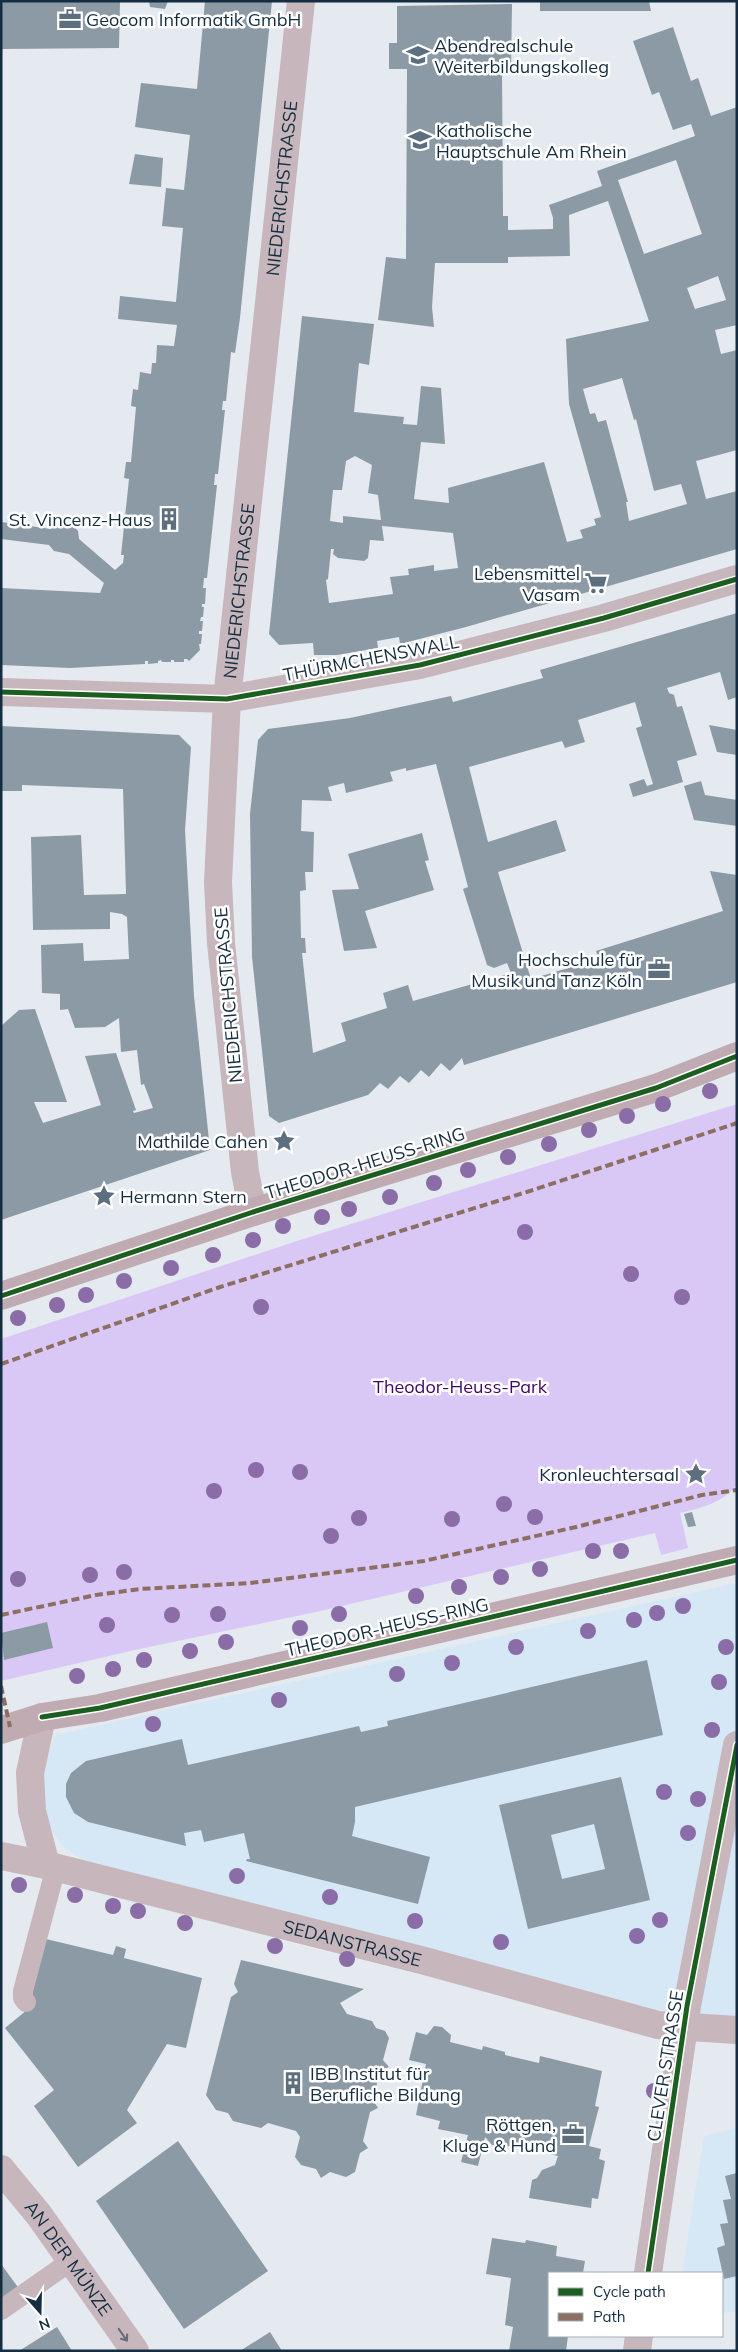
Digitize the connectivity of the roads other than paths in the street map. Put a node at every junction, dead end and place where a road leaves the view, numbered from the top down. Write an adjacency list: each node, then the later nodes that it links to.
1 (301, 1): 4 (street, NIEDERICHSTRASSE)
2 (737, 579): 4 (street, THÜRMCHENSWALL)
3 (1, 692): 4 (street, THÜRMCHENSWALL)
4 (227, 699): 6 (street, NIEDERICHSTRASSE)
5 (737, 1056): 6 (main road, THEODOR-HEUSS-RING)
6 (253, 1212): 7 (main road, THEODOR-HEUSS-RING)
7 (1, 1296)
8 (737, 1560): 9 (main road, THEODOR-HEUSS-RING)
9 (42, 1717): 10 (main road, THEODOR-HEUSS-RING); 13 (street)
10 (1, 1730)
11 (737, 1745): 15 (street, CLEVER STRASSE)
12 (1, 1856): 13 (street, SEDANSTRASSE)
13 (51, 1866): 14 (lane); 15 (street, SEDANSTRASSE)
14 (26, 2002)
15 (683, 2026): 16 (street, SEDANSTRASSE); 19 (street, CLEVER STRASSE)
16 (737, 2030)
17 (1, 2169): 18 (street, AN DER MÜNZE)
18 (71, 2262): 20 (lane); 22 (street, AN DER MÜNZE, one-way to 22)
19 (648, 2272)
20 (1, 2310)
21 (639, 2337): 23 (street)
22 (135, 2351)
23 (637, 2351)

